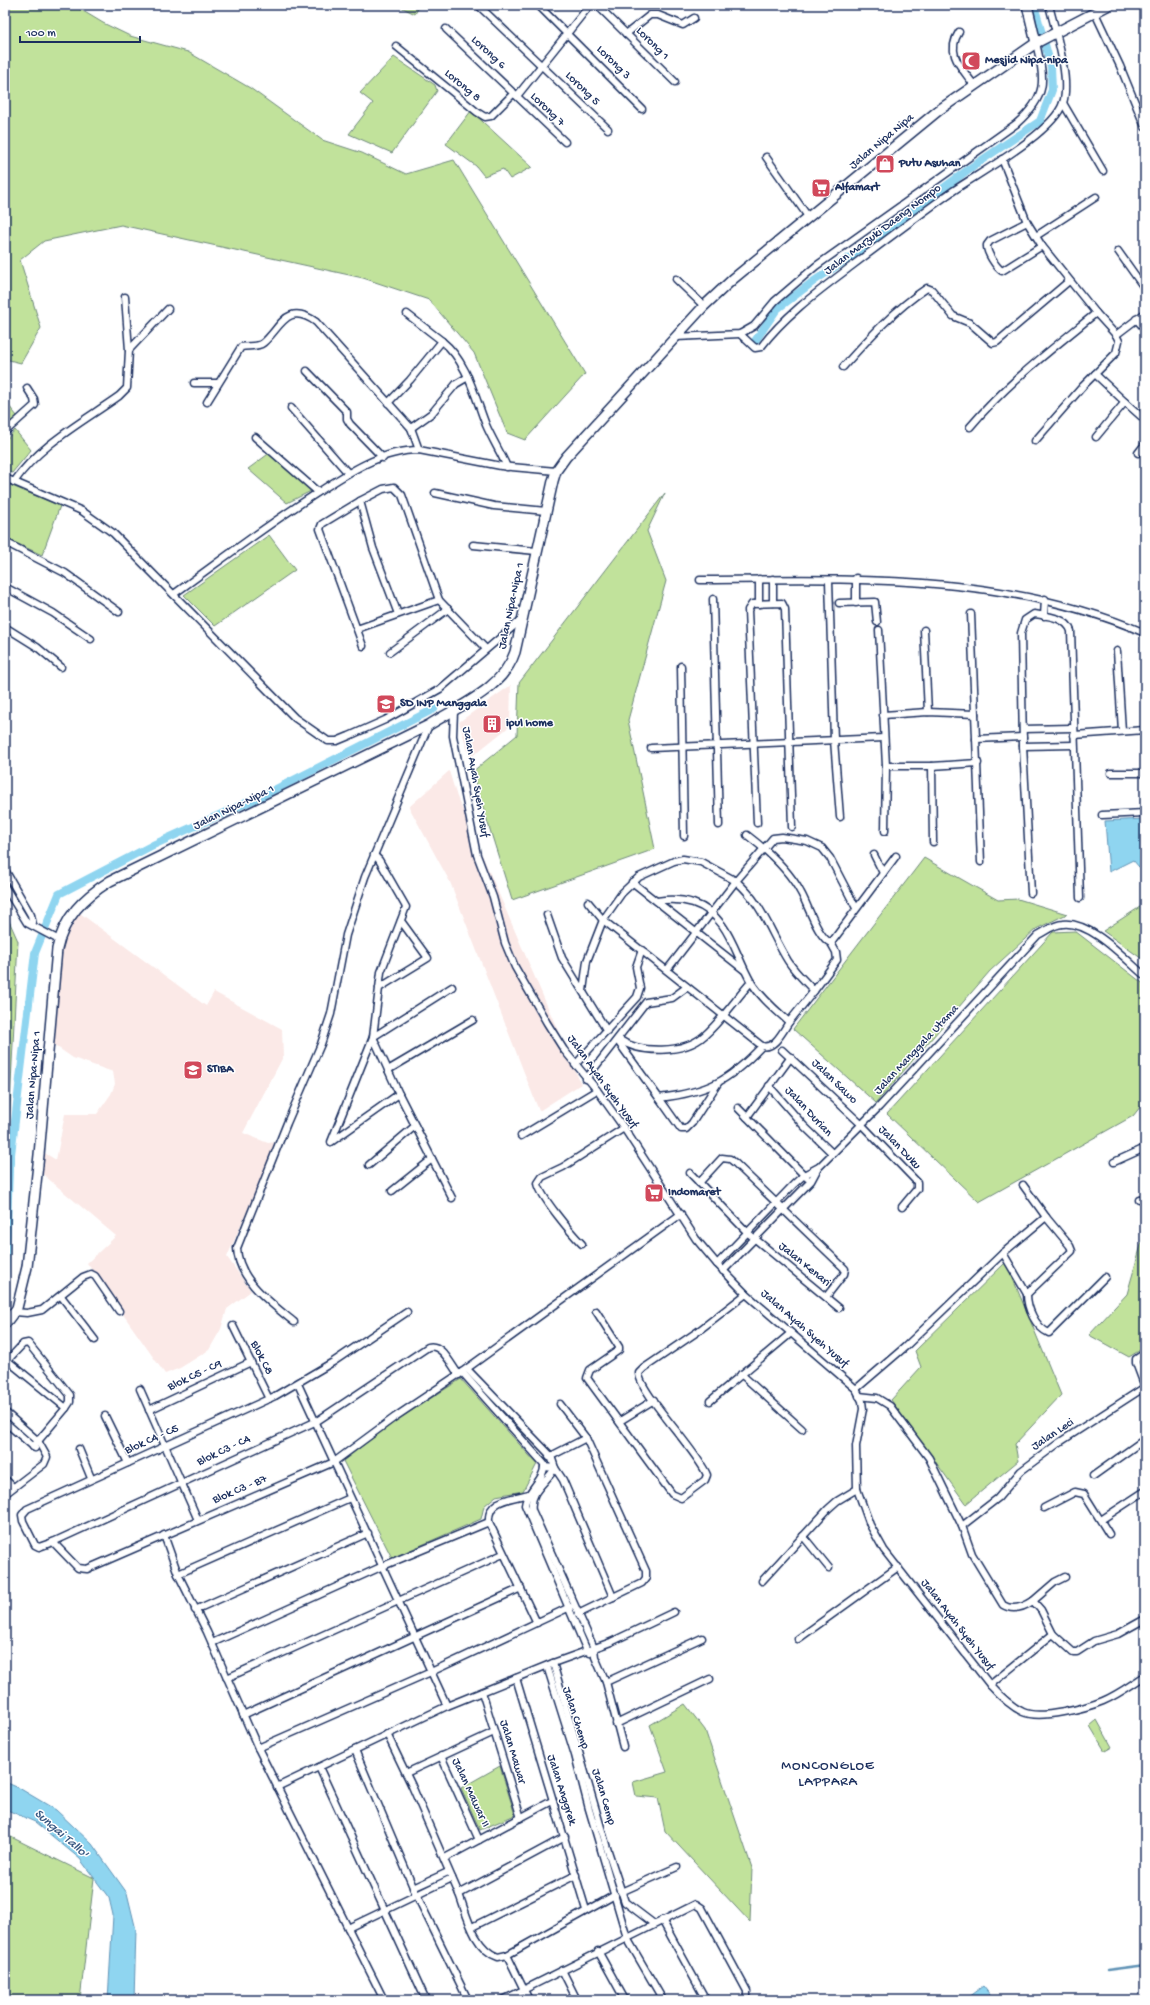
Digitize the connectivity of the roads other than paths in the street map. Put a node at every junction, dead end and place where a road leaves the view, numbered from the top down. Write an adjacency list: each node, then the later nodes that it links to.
1 (478, 5): 17 (street, Lorong 5)
2 (538, 5): 12 (street, Lorong 3)
3 (590, 5): 12 (street)
4 (597, 5): 13 (street, Lorong 1)
5 (1027, 5): 15 (street)
6 (1049, 5): 14 (street)
7 (1109, 5): 8 (street, Jalan Nipa Nipa)
8 (1095, 13): 14 (street, Jalan Nipa Nipa); 23 (street)
9 (694, 18): 13 (street)
10 (446, 29): 20 (street, Lorong 6)
11 (959, 32): 19 (street)
12 (568, 34): 17 (street); 22 (street, Lorong 3)
13 (626, 34): 18 (street, Lorong 1)
14 (1054, 34): 15 (street, Jalan Nipa Nipa); 21 (street)
15 (1038, 42): 19 (street, Jalan Nipa Nipa); 46 (street)
16 (396, 46): 20 (street, Lorong 8)
17 (542, 65): 20 (street); 24 (street, Lorong 5)
18 (675, 82)
19 (974, 86): 30 (street, Jalan Nipa Nipa)
20 (516, 95): 25 (street, Lorong 7)
21 (1063, 103): 27 (street, Jalan Marzuki Daeng Nompo); 28 (street)
22 (642, 109)
23 (1145, 127)
24 (608, 129)
25 (565, 142)
26 (766, 157): 30 (street)
27 (1002, 159): 31 (street); 46 (street, Jalan Marzuki Daeng Nompo)
28 (1103, 171)
29 (1096, 197): 32 (street)
30 (809, 218): 39 (street, Jalan Nipa Nipa)
31 (1027, 222): 32 (street); 33 (street)
32 (1036, 236): 33 (street)
33 (1042, 246): 36 (street)
34 (1118, 251): 37 (street)
35 (676, 279): 39 (street)
36 (1069, 281): 41 (street); 51 (street)
37 (1145, 289)
38 (125, 297): 50 (street)
39 (704, 306): 48 (street, Jalan Nipa Nipa)
40 (168, 309): 50 (street)
41 (1096, 313): 47 (street); 64 (street)
42 (1145, 313): 44 (street)
43 (407, 314): 49 (street)
44 (1136, 319): 45 (street); 47 (street)
45 (1145, 329)
46 (740, 334): 48 (street)
47 (1116, 335): 53 (street)
48 (676, 337): 58 (street, Jalan Nipa Nipa)
49 (442, 341): 54 (street); 61 (street)
50 (128, 350): 78 (street)
51 (843, 367)
52 (307, 371): 73 (street)
53 (1095, 374): 60 (street); 69 (street)
54 (468, 377): 65 (street); 74 (street)
55 (194, 382): 56 (street)
56 (218, 383): 59 (street); 61 (street)
57 (27, 388): 66 (street)
58 (623, 395): 75 (street, Jalan Nipa-Nipa 1)
59 (207, 402)
60 (1125, 402): 63 (street); 68 (street)
61 (388, 403): 65 (street)
62 (291, 408): 76 (street)
63 (1145, 420)
64 (970, 427)
65 (411, 428): 71 (street)
66 (5, 432)
67 (255, 437): 79 (street)
68 (1096, 437)
69 (1035, 441)
70 (1145, 444): 72 (street)
71 (420, 450): 73 (street); 74 (street)
72 (1138, 453)
73 (384, 458): 76 (street)
74 (507, 467): 75 (street)
75 (556, 471): 82 (street, Jalan Nipa-Nipa 1)
76 (348, 473): 79 (street)
77 (5, 478): 78 (street)
78 (14, 482): 92 (street)
79 (318, 492): 92 (street)
80 (435, 493): 82 (street)
81 (360, 501): 95 (street); 102 (street); 108 (street)
82 (546, 511): 85 (street, Jalan Nipa-Nipa 1)
83 (5, 542): 101 (street)
84 (473, 545): 85 (street)
85 (536, 551): 105 (street, Jalan Nipa-Nipa 1)
86 (856, 578): 90 (street); 94 (street); 98 (street)
87 (759, 579): 88 (street); 89 (street); 99 (street)
88 (773, 579): 90 (street); 96 (street)
89 (700, 580)
90 (829, 580): 131 (street)
91 (5, 587): 112 (street)
92 (174, 594): 114 (street)
93 (713, 599): 134 (street)
94 (1045, 599): 104 (street); 111 (street)
95 (439, 600): 100 (street); 102 (street)
96 (773, 603): 99 (street); 132 (street)
97 (839, 603): 98 (street)
98 (856, 603): 106 (street)
99 (759, 604): 133 (street)
100 (448, 609): 114 (street); 116 (street)
101 (119, 612)
102 (398, 614): 108 (street)
103 (971, 614): 121 (street)
104 (1044, 616): 124 (street); 126 (street)
105 (521, 620): 114 (street); 119 (street, Jalan Nipa-Nipa 1)
106 (877, 622)
107 (5, 627): 118 (street)
108 (357, 629): 113 (street)
109 (879, 630): 122 (street)
110 (924, 630): 120 (street)
111 (1145, 633)
112 (92, 639)
113 (363, 646)
114 (486, 649)
115 (1117, 651): 127 (street)
116 (390, 652)
117 (680, 666): 137 (street)
118 (61, 667)
119 (454, 711): 123 (street, Jalan Nipa-Nipa 1); 196 (street, Jalan Ayah Syeh Yusuf)
120 (928, 712): 121 (street); 122 (street)
121 (975, 714): 130 (street)
122 (883, 715): 129 (street)
123 (429, 725): 155 (street); 175 (street, Jalan Nipa-Nipa 1)
124 (1023, 729): 126 (street); 128 (street)
125 (1145, 730): 127 (street)
126 (1073, 731): 127 (street); 135 (street)
127 (1122, 731)
128 (1023, 737): 130 (street); 136 (street)
129 (884, 738): 131 (street); 140 (street)
130 (976, 739): 139 (street)
131 (834, 740): 132 (street); 146 (street)
132 (790, 742): 133 (street); 149 (street)
133 (754, 744): 134 (street); 147 (street)
134 (718, 745): 137 (street); 148 (street)
135 (1074, 745): 136 (street); 165 (street)
136 (1023, 746): 164 (street)
137 (683, 747): 138 (street); 152 (street)
138 (651, 748)
139 (978, 763): 141 (street); 158 (street)
140 (886, 766): 141 (street); 150 (street)
141 (932, 766): 153 (street)
142 (1111, 773): 143 (street)
143 (1145, 773)
144 (1145, 813): 145 (street)
145 (1102, 815)
146 (840, 817)
147 (757, 823)
148 (719, 825)
149 (792, 827)
150 (885, 831)
151 (747, 835): 154 (street)
152 (684, 836)
153 (932, 842)
154 (763, 848): 161 (street); 168 (street); 176 (street)
155 (374, 855): 172 (street); 244 (street)
156 (874, 855): 160 (street)
157 (896, 856): 160 (street)
158 (981, 862)
159 (5, 870): 173 (street)
160 (883, 873): 168 (street)
161 (736, 881): 162 (street); 169 (street); 186 (street)
162 (632, 882): 166 (street); 171 (street)
163 (5, 887): 173 (street)
164 (1031, 893)
165 (1080, 898)
166 (657, 901): 169 (street); 174 (street)
167 (588, 902): 171 (street)
168 (856, 908): 176 (street)
169 (711, 912): 174 (street); 179 (street)
170 (547, 916): 185 (street)
171 (603, 920): 177 (street); 185 (street)
172 (401, 921): 184 (street); 184 (street)
173 (35, 926): 175 (street)
174 (696, 932): 178 (street); 179 (street)
175 (59, 940): 242 (street, Jalan Nipa-Nipa 1)
176 (831, 943): 186 (street)
177 (642, 950): 178 (street); 190 (street)
178 (667, 970): 183 (street)
179 (746, 971): 181 (street)
180 (1145, 976): 206 (street, Jalan Manggala Utama)
181 (751, 982): 187 (street); 189 (street)
182 (452, 987): 191 (street)
183 (687, 987): 187 (street); 192 (street)
184 (379, 988): 191 (street)
185 (583, 991): 190 (street)
186 (814, 991): 189 (street)
187 (723, 1015): 192 (street); 193 (street)
188 (473, 1020): 197 (street)
189 (789, 1022): 193 (street)
190 (607, 1030): 196 (street)
191 (373, 1037): 197 (street); 202 (street)
192 (617, 1039): 198 (street); 203 (street)
193 (762, 1046): 199 (street)
194 (782, 1050): 195 (street, Jalan Sawo)
195 (791, 1057): 200 (street); 206 (street, Jalan Sawo)
196 (575, 1065): 198 (street, Jalan Ayah Syeh Yusuf)
197 (388, 1070): 202 (street)
198 (586, 1079): 201 (street, Jalan Ayah Syeh Yusuf)
199 (718, 1082): 203 (street); 203 (street)
200 (768, 1086): 205 (street); 211 (street, Jalan Durian)
201 (597, 1090): 208 (street, Jalan Ayah Syeh Yusuf); 209 (street)
202 (399, 1094): 207 (street)
203 (659, 1098)
204 (738, 1108): 205 (street)
205 (746, 1117): 217 (street)
206 (861, 1124): 211 (street, Jalan Manggala Utama); 224 (street, Jalan Duku)
207 (415, 1126): 212 (street); 214 (street)
208 (624, 1128): 226 (street, Jalan Ayah Syeh Yusuf); 230 (street)
209 (521, 1136)
210 (1145, 1148): 213 (street)
211 (832, 1153): 215 (street, Jalan Manggala Utama)
212 (432, 1159): 221 (street); 222 (street)
213 (1114, 1162)
214 (369, 1165)
215 (819, 1167): 217 (street, Jalan Manggala Utama); 218 (street)
216 (690, 1173): 219 (street, Jalan Kenari)
217 (804, 1175): 218 (street); 223 (street, Jalan Manggala Utama)
218 (811, 1181): 225 (street)
219 (699, 1183): 223 (street); 228 (street, Jalan Kenari)
220 (1023, 1185): 227 (street)
221 (392, 1191)
222 (452, 1198)
223 (776, 1203): 225 (street); 228 (street, Jalan Manggala Utama)
224 (902, 1207)
225 (783, 1210): 229 (street); 238 (street)
226 (681, 1214): 232 (street, Jalan Ayah Syeh Yusuf); 252 (street, Blok C3 - B7)
227 (1046, 1217): 231 (street); 236 (street)
228 (748, 1233): 229 (street, Jalan Kenari); 232 (street, Jalan Manggala Utama)
229 (755, 1239): 233 (street); 238 (street, Jalan Kenari)
230 (582, 1244)
231 (1003, 1253): 236 (street); 257 (street)
232 (717, 1264): 233 (street, Jalan Ayah Syeh Yusuf)
233 (723, 1271): 235 (street, Jalan Ayah Syeh Yusuf)
234 (1106, 1277): 236 (street)
235 (746, 1294): 247 (street, Jalan Ayah Syeh Yusuf); 260 (street)
236 (1026, 1294)
237 (61, 1296): 240 (street); 242 (street); 248 (street)
238 (826, 1297): 239 (street, Jalan Kenari)
239 (839, 1308)
240 (119, 1311)
241 (596, 1311): 268 (street)
242 (15, 1312): 245 (street, Jalan Nipa-Nipa 1)
243 (407, 1312): 254 (street, Blok C4 - C5)
244 (294, 1322)
245 (5, 1324)
246 (233, 1326): 251 (street, Blok C8)
247 (791, 1333): 253 (street); 257 (street, Jalan Ayah Syeh Yusuf)
248 (95, 1340)
249 (1145, 1353): 255 (street, Jalan Leci)
250 (6, 1362): 263 (street); 263 (street)
251 (251, 1362): 259 (street, Blok C8); 264 (street, Blok C5 - C9)
252 (462, 1372): 267 (street, Blok C3 - C4); 278 (street); 279 (street, Blok C3 - B7); 281 (street)
253 (741, 1374): 261 (street); 270 (street)
254 (298, 1384): 259 (street, Blok C4 - C5); 267 (street)
255 (1145, 1388): 298 (street, Jalan Leci)
256 (140, 1389): 264 (street)
257 (856, 1389): 258 (street, Jalan Ayah Syeh Yusuf)
258 (860, 1396): 288 (street, Jalan Ayah Syeh Yusuf); 298 (street)
259 (269, 1399): 274 (street, Blok C4 - C5)
260 (654, 1400): 268 (street); 268 (street)
261 (710, 1401)
262 (560, 1404): 271 (street)
263 (66, 1408): 273 (street)
264 (149, 1410): 274 (street)
265 (5, 1412): 273 (street)
266 (106, 1416): 280 (street)
267 (317, 1421): 279 (street); 286 (street, Blok C3 - C4)
268 (620, 1421)
269 (5, 1422): 275 (street)
270 (802, 1429)
271 (586, 1438): 278 (street); 312 (street)
272 (1145, 1439): 283 (street)
273 (38, 1441): 275 (street); 277 (street)
274 (165, 1446): 280 (street, Blok C4 - C5); 286 (street)
275 (33, 1447): 277 (street)
276 (79, 1449): 284 (street)
277 (42, 1450): 287 (street)
278 (551, 1456): 281 (street); 282 (street)
279 (334, 1462): 292 (street); 294 (street, Blok C3 - B7)
280 (128, 1463): 284 (street, Blok C4 - C5)
281 (544, 1465): 282 (street); 291 (street)
282 (555, 1468): 312 (street); 318 (street)
283 (1093, 1476)
284 (91, 1478): 296 (street, Blok C4 - C5)
285 (5, 1479): 287 (street)
286 (181, 1483): 294 (street); 303 (street, Blok C3 - C4)
287 (13, 1487): 290 (street)
288 (857, 1489): 302 (street); 306 (street, Jalan Ayah Syeh Yusuf)
289 (1145, 1492): 295 (street)
290 (5, 1494)
291 (528, 1494): 297 (street); 315 (street)
292 (350, 1498): 299 (street); 308 (street)
293 (1044, 1508): 295 (street)
294 (198, 1520): 301 (street, Blok C3 - B7)
295 (1101, 1520): 300 (street)
296 (23, 1521): 303 (street, Blok C3 - C4)
297 (489, 1522): 304 (street); 305 (street)
298 (962, 1526): 313 (street)
299 (368, 1533): 305 (street); 316 (street)
300 (1109, 1534)
301 (164, 1535): 303 (street, Blok C3 - B7); 308 (street)
302 (803, 1536): 307 (street); 310 (street)
303 (53, 1542)
304 (503, 1554): 311 (street); 314 (street)
305 (383, 1566): 314 (street); 325 (street)
306 (898, 1567): 324 (street); 337 (street, Jalan Ayah Syeh Yusuf)
307 (829, 1568)
308 (178, 1574): 316 (street)
309 (1065, 1577): 313 (street)
310 (762, 1581)
311 (521, 1588): 320 (street); 322 (street)
312 (613, 1597): 318 (street)
313 (1033, 1601): 321 (street)
314 (399, 1602): 322 (street); 333 (street)
315 (570, 1607): 320 (street); 327 (street)
316 (195, 1610): 325 (street)
317 (674, 1612): 326 (street)
318 (578, 1614): 326 (street)
319 (1145, 1619): 321 (street)
320 (537, 1623): 331 (street)
321 (1053, 1634): 337 (street)
322 (415, 1636): 331 (street); 340 (street)
323 (702, 1638): 336 (street)
324 (798, 1639)
325 (212, 1642): 333 (street)
326 (594, 1648): 327 (street); 328 (street)
327 (587, 1651): 328 (street); 329 (street)
328 (594, 1657): 336 (street)
329 (554, 1663): 330 (street); 361 (street, Jalan Cemp)
330 (547, 1666): 334 (street); 364 (street, Jalan Chemp)
331 (431, 1672): 339 (street); 345 (street)
332 (1145, 1676): 337 (street, Jalan Ayah Syeh Yusuf)
333 (227, 1678): 340 (street)
334 (516, 1678): 338 (street); 351 (street, Jalan Anggrek)
335 (710, 1679): 341 (street)
336 (606, 1682): 341 (street)
337 (990, 1686)
338 (482, 1692): 339 (street); 342 (street, Jalan Mawar)
339 (447, 1706): 343 (street)
340 (243, 1715): 345 (street)
341 (616, 1724): 344 (street)
342 (494, 1732): 347 (street); 352 (street, Jalan Mawar)
343 (387, 1734): 346 (street); 349 (street)
344 (623, 1747)
345 (258, 1748): 350 (street)
346 (355, 1750): 348 (street); 360 (street)
347 (441, 1756): 349 (street); 354 (street, Jalan Mawar II)
348 (319, 1767): 350 (street); 365 (street)
349 (406, 1773): 355 (street)
350 (277, 1787): 370 (street)
351 (552, 1801): 352 (street); 353 (street, Jalan Anggrek)
352 (521, 1818): 354 (street)
353 (565, 1837): 358 (street, Jalan Anggrek); 363 (street)
354 (480, 1840): 355 (street)
355 (445, 1858): 357 (street)
356 (677, 1867): 361 (street)
357 (448, 1872): 359 (street); 360 (street)
358 (576, 1875): 366 (street, Jalan Anggrek); 369 (street)
359 (452, 1878): 362 (street); 363 (street)
360 (413, 1888): 362 (street)
361 (621, 1892): 368 (street, Jalan Cemp)
362 (416, 1894): 365 (street); 378 (street)
363 (459, 1894): 369 (street)
364 (615, 1895): 366 (street); 371 (street, Jalan Chemp)
365 (385, 1910): 370 (street); 377 (street)
366 (586, 1910): 373 (street)
367 (662, 1920): 368 (street); 384 (street); 385 (street)
368 (654, 1924): 371 (street)
369 (472, 1927): 373 (street)
370 (348, 1928): 376 (street)
371 (627, 1938): 372 (street); 383 (street, Jalan Chemp)
372 (598, 1951): 374 (street); 382 (street)
373 (507, 1955): 375 (street)
374 (562, 1970): 375 (street); 381 (street)
375 (524, 1990): 379 (street); 380 (street)
376 (384, 2000)
377 (426, 2000)
378 (468, 2000)
379 (503, 2000)
380 (529, 2000)
381 (578, 2000)
382 (625, 2000)
383 (663, 2000)
384 (706, 2000)
385 (747, 2000)

